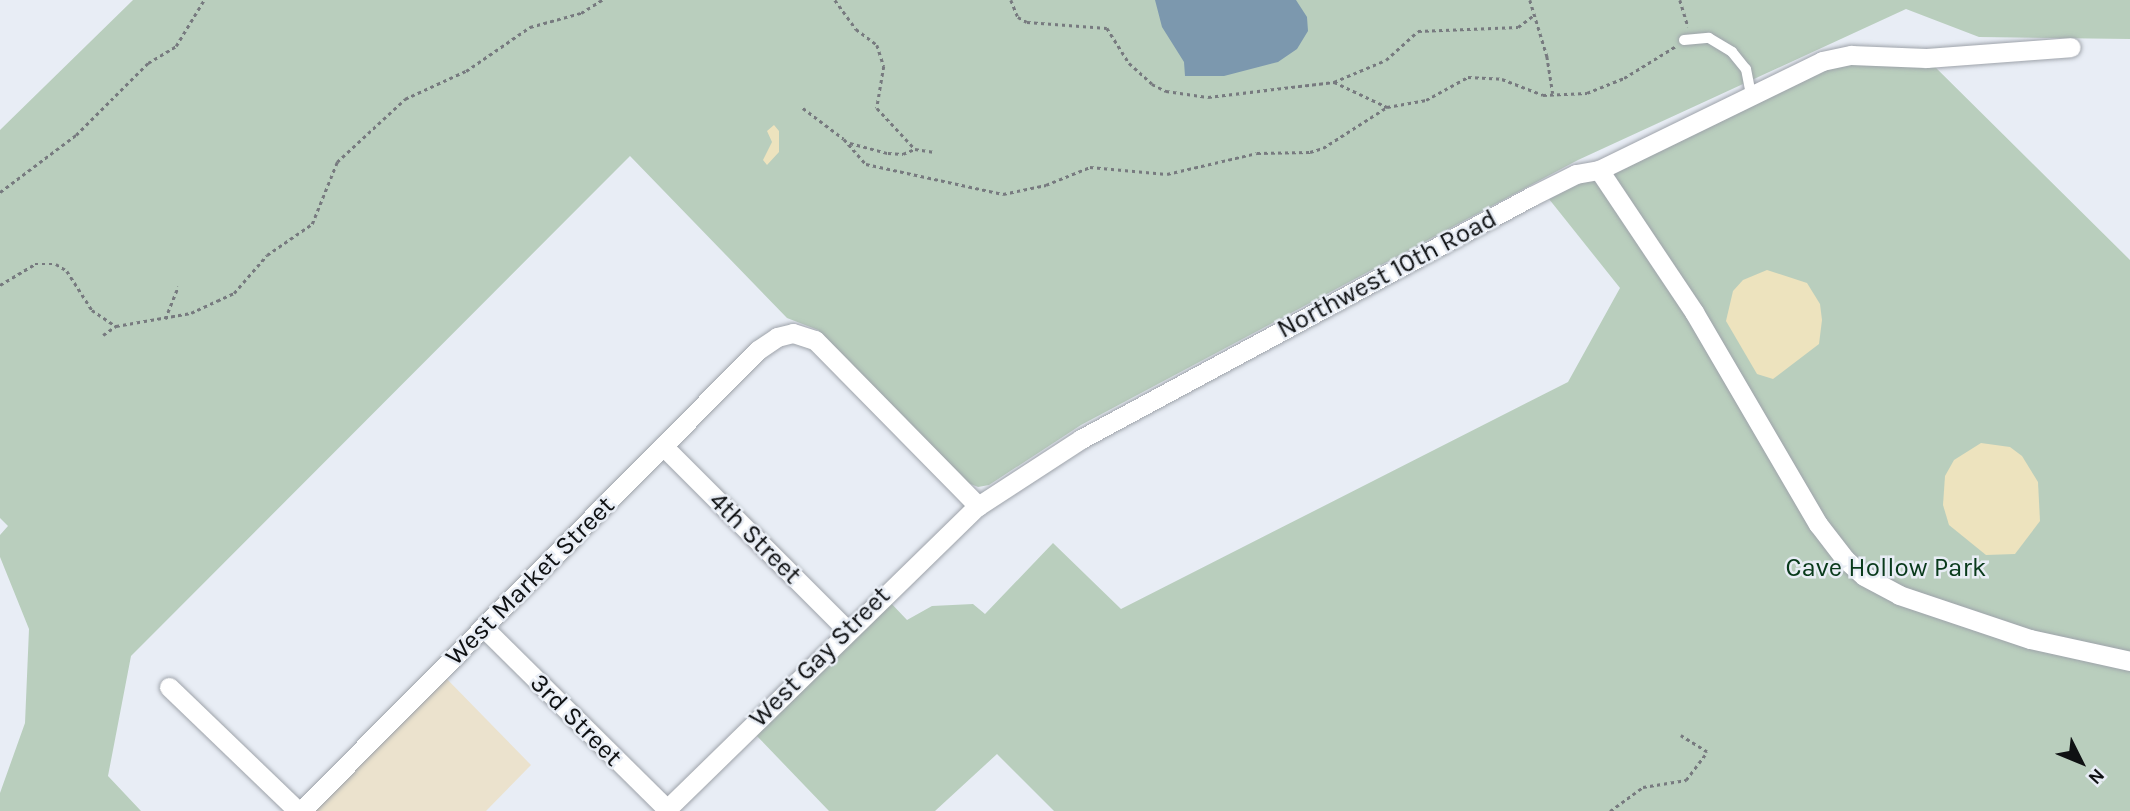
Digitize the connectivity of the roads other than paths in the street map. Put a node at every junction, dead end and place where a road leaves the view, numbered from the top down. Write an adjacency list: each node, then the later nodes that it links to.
1 (1684, 40): 3 (lane)
2 (2071, 47): 3 (street, Northwest 10th Road)
3 (1751, 94): 4 (street, Northwest 10th Road)
4 (1599, 170): 6 (street, Northwest 10th Road); 9 (street)
5 (663, 446): 6 (street, West Market Street); 7 (street, West Market Street); 8 (street, 4th Street)
6 (978, 506): 8 (street, West Gay Street)
7 (483, 627): 11 (street, 3rd Street); 12 (street, West Market Street)
8 (847, 629): 11 (street, West Gay Street)
9 (2130, 661)
10 (169, 687): 12 (street)
11 (667, 810)
12 (300, 811)

